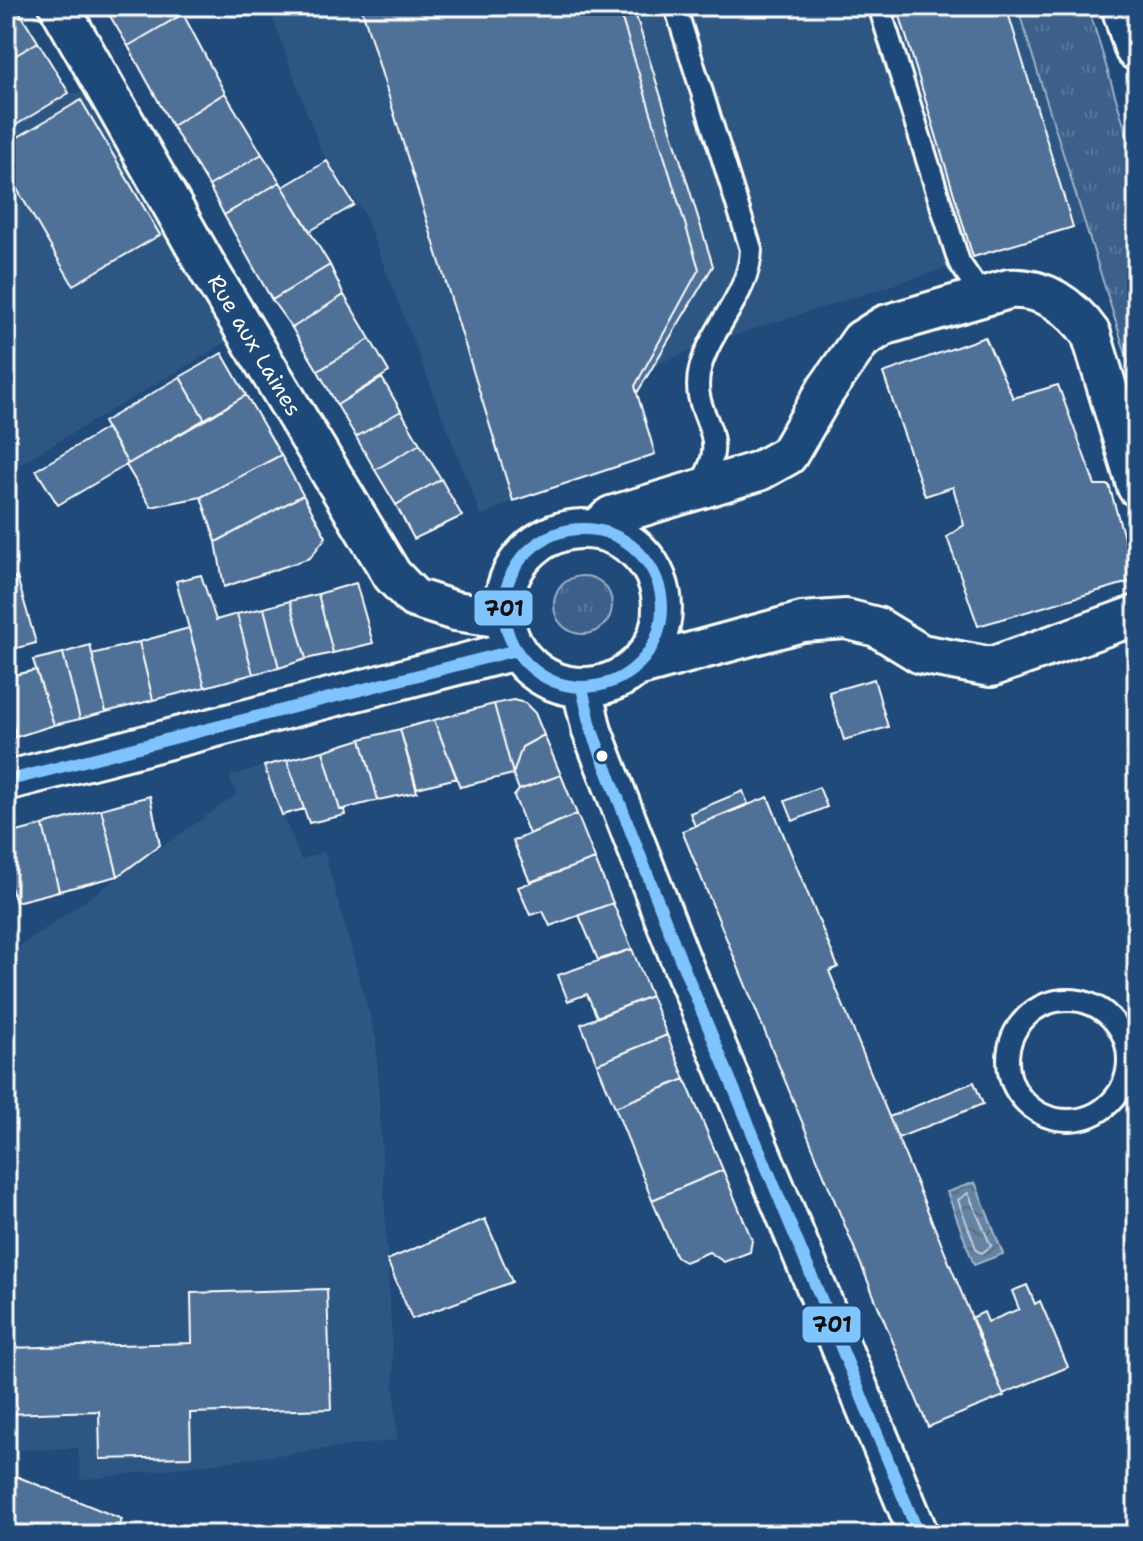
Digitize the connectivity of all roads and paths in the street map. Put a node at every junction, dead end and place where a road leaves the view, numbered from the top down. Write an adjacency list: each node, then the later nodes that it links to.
1 (59, 6): 11 (street, Rue aux Laines)
2 (675, 6): 8 (lane)
3 (879, 6): 6 (lane)
4 (1124, 6): 5 (highway)
5 (1137, 48)
6 (982, 296): 7 (street); 8 (street)
7 (1137, 487)
8 (696, 492): 9 (street)
9 (598, 529): 11 (street); 12 (street)
10 (1137, 615): 12 (street)
11 (510, 634): 13 (street); 14 (street)
12 (637, 667): 13 (street)
13 (582, 688): 16 (street)
14 (6, 781)
15 (1130, 1033): 15 (lane)
16 (919, 1535)

